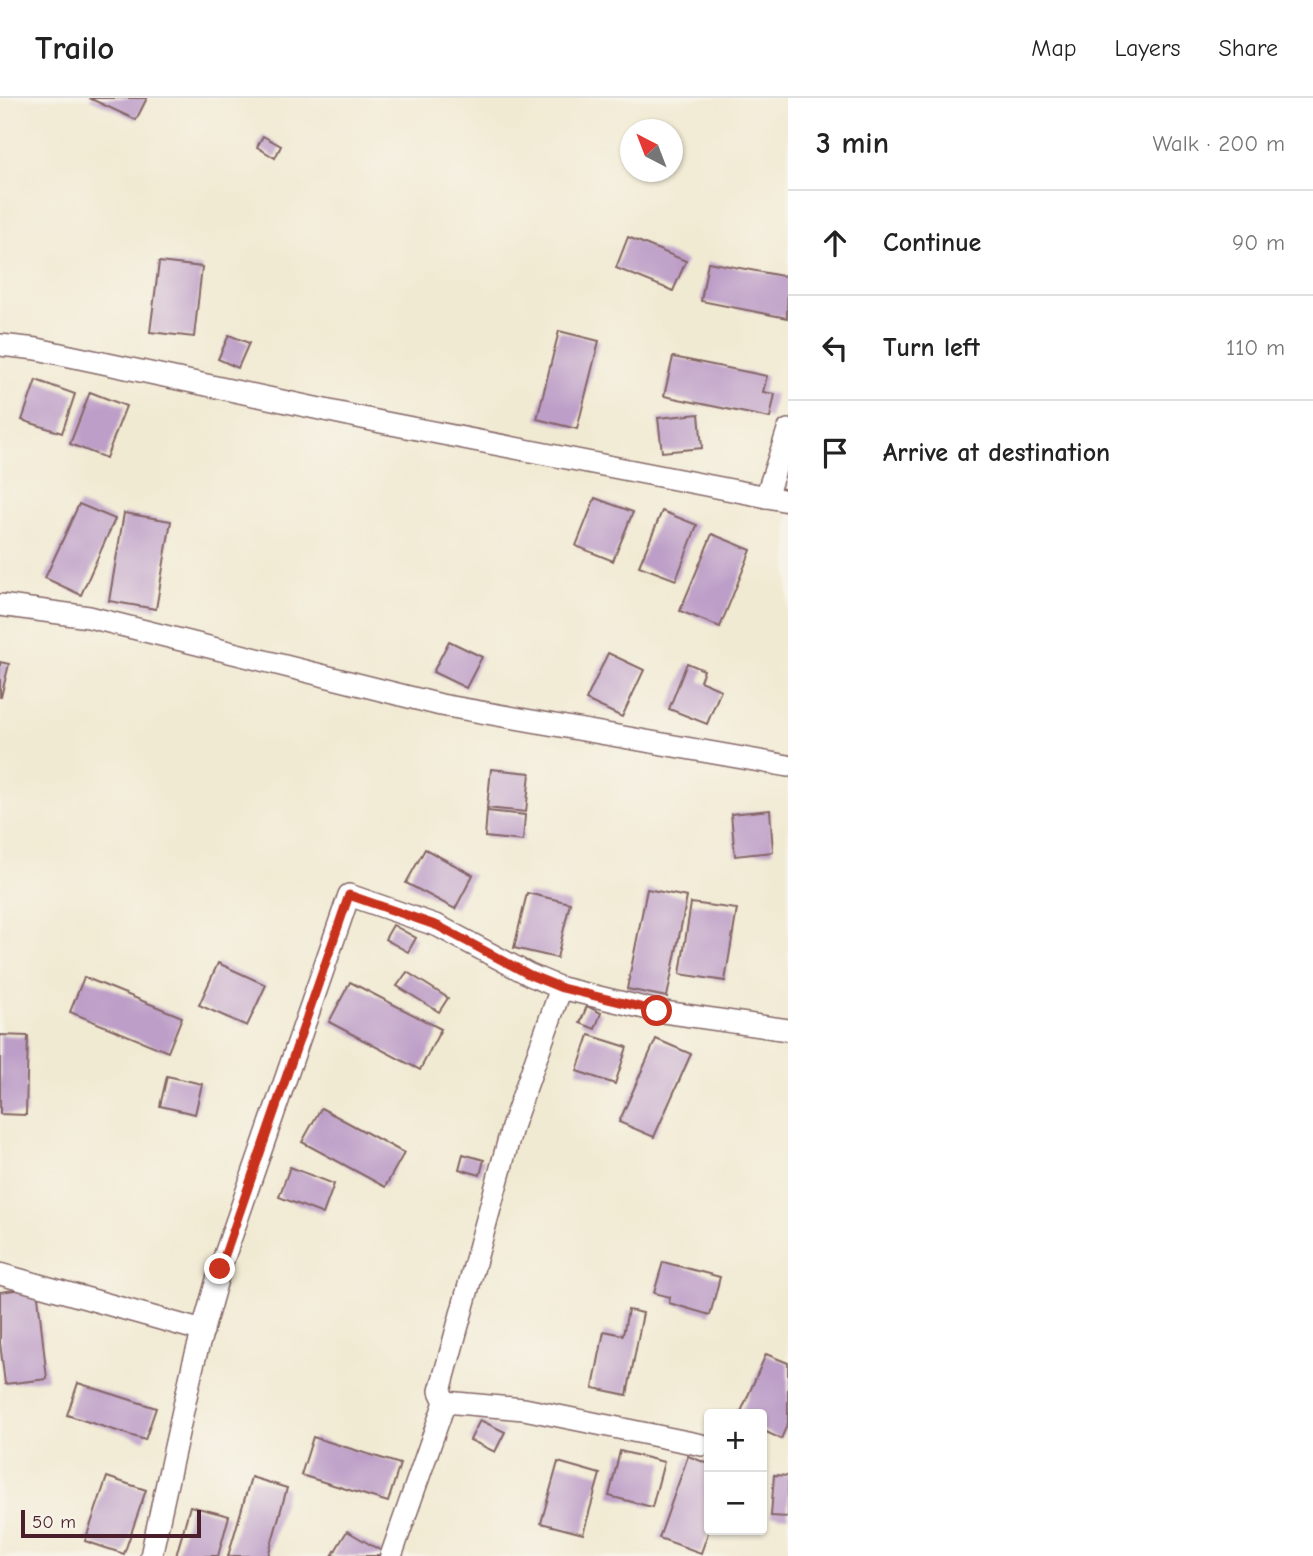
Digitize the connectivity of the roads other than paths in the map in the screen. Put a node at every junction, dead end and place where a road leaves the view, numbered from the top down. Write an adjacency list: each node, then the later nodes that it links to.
1 (0, 345): 3 (street)
2 (788, 430): 3 (street)
3 (766, 497): 4 (street)
4 (788, 501)
5 (0, 605): 6 (street)
6 (788, 766)
7 (562, 988): 8 (street); 10 (street); 11 (street)
8 (788, 1030)
9 (0, 1274): 10 (street)
10 (202, 1332): 13 (street)
11 (444, 1402): 12 (street); 14 (street)
12 (702, 1445)
13 (151, 1556)
14 (391, 1556)

